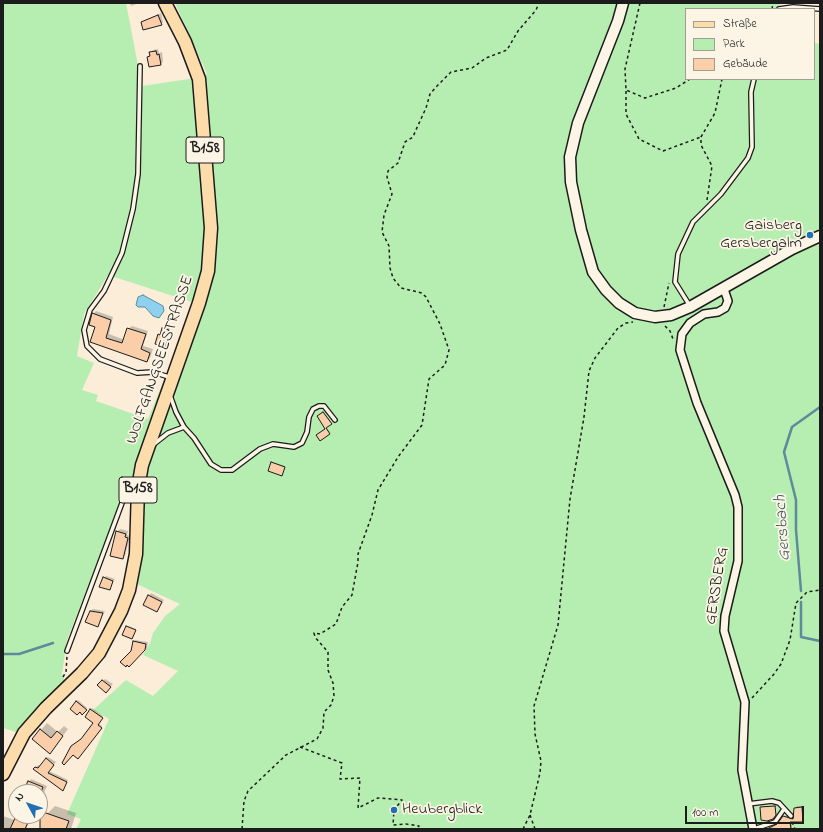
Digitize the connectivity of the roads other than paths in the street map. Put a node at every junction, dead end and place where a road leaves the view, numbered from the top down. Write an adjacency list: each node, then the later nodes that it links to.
1 (623, 3): 9 (main road)
2 (168, 6): 10 (main road, WOLFGANGSEESTRASSE / B158)
3 (786, 8): 4 (lane)
4 (806, 8)
5 (140, 66): 10 (lane)
6 (754, 80): 9 (lane)
7 (817, 237): 8 (main road)
8 (724, 289): 9 (main road); 18 (street, GERSBERG)
9 (690, 307)
10 (173, 378): 11 (main road, WOLFGANGSEESTRASSE / B158)
11 (166, 395): 13 (lane); 14 (main road, WOLFGANGSEESTRASSE / B158)
12 (335, 420): 13 (lane)
13 (184, 427): 14 (lane)
14 (149, 444): 15 (main road, WOLFGANGSEESTRASSE / B158)
15 (138, 488): 16 (lane); 17 (main road, WOLFGANGSEESTRASSE / B158)
16 (67, 650)
17 (3, 774)
18 (747, 804): 19 (lane); 21 (street, GERSBERG)
19 (784, 809): 20 (lane); 21 (lane)
20 (791, 816)
21 (754, 829)

